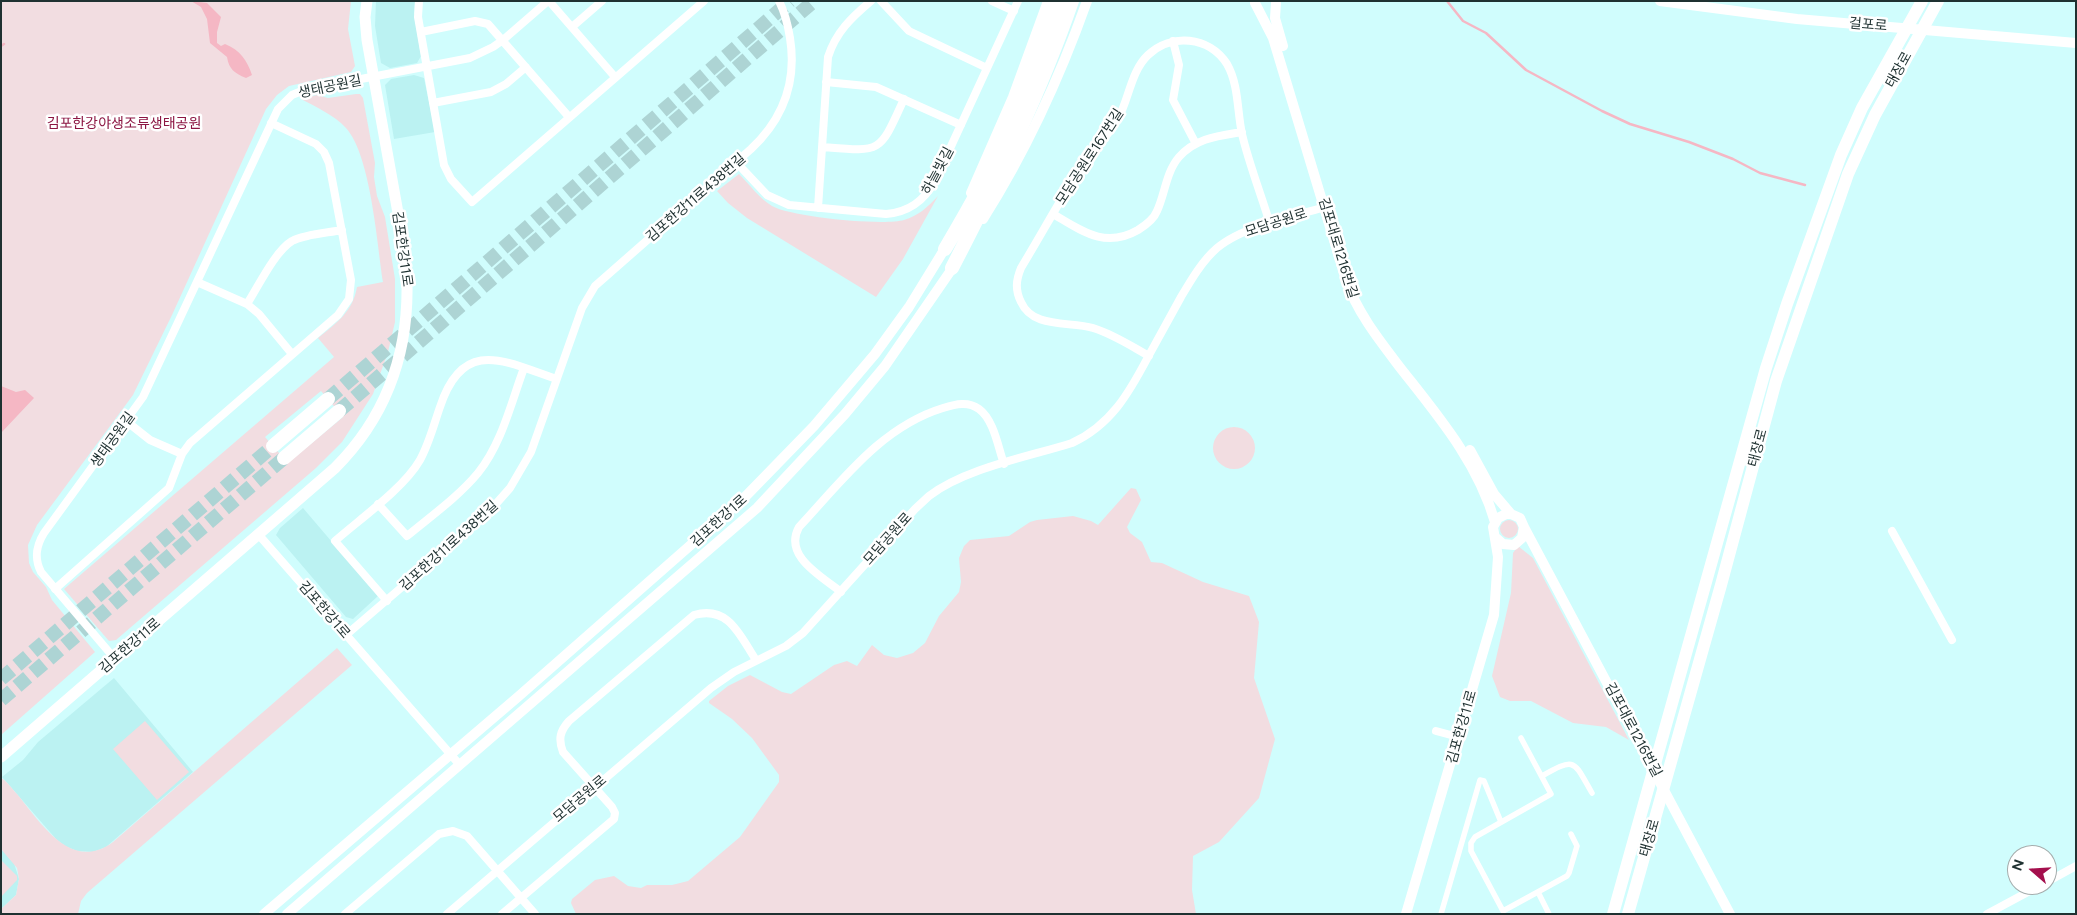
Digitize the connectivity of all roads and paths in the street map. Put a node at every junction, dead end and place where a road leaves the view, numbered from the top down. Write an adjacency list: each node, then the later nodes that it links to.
1 (367, 1): 29 (main road, 김포한강11로)
2 (419, 1): 21 (street)
3 (549, 1): 20 (street); 22 (street)
4 (602, 1): 20 (street)
5 (704, 1): 28 (street)
6 (779, 1): 39 (street, 김포한강11로438번길)
7 (871, 1): 30 (street)
8 (881, 1): 27 (street)
9 (992, 1): 19 (street)
10 (1018, 1): 19 (street, 하늘빛길)
11 (1048, 1): 45 (street, 김포한강1로)
12 (1087, 1): 46 (street, 김포한강1로)
13 (1660, 1): 24 (street, 걸포로)
14 (1938, 1): 106 (main road, 태장로)
15 (1067, 2): 45 (highway); 46 (highway)
16 (1254, 2): 17 (street); 40 (street, 김포대로1216번길)
17 (1277, 2): 40 (street, 김포대로1216번길)
18 (1918, 6): 105 (main road, 태장로)
19 (1014, 11): 27 (street, 하늘빛길)
20 (572, 27): 28 (street)
21 (421, 32): 22 (street); 26 (street)
22 (503, 40): 25 (street); 26 (street)
23 (1174, 41): 36 (street, 모담공원로167번길); 37 (street); 42 (street, 모담공원로167번길)
24 (2076, 43)
25 (526, 67): 32 (street); 33 (street)
26 (426, 68): 29 (street); 32 (street)
27 (987, 68): 35 (street, 하늘빛길)
28 (615, 77): 33 (street)
29 (373, 78): 34 (street, 생태공원길); 65 (main road, 김포한강11로)
30 (826, 82): 31 (street); 38 (street)
31 (904, 99): 35 (street); 38 (street)
32 (433, 103): 33 (street)
33 (570, 117)
34 (271, 123): 44 (street); 47 (street, 생태공원길)
35 (961, 125): 41 (street, 하늘빛길)
36 (1242, 132): 37 (street, 모담공원로167번길); 43 (street, 모담공원로167번길)
37 (1196, 144): 42 (street, 모담공원로167번길)
38 (822, 147): 41 (street)
39 (736, 162): 41 (street, 하늘빛길); 52 (street, 김포한강11로438번길)
40 (1327, 207): 43 (street, 모담공원로); 61 (street, 김포대로1216번길); 62 (street, 김포대로1216번길)
41 (818, 208)
42 (1053, 214): 50 (street, 모담공원로167번길)
43 (1270, 224): 50 (street, 모담공원로)
44 (342, 230): 48 (street); 49 (street)
45 (945, 249): 80 (street, 김포한강1로)
46 (952, 268): 82 (street, 김포한강1로)
47 (197, 282): 48 (street); 55 (street, 생태공원길)
48 (247, 304): 49 (street)
49 (292, 354): 57 (street)
50 (1149, 356): 59 (street, 모담공원로)
51 (524, 368): 52 (street, 김포한강11로438번길); 60 (street, 김포한강11로438번길); 60 (street)
52 (556, 380): 71 (street, 김포한강11로438번길)
53 (328, 399): 56 (highway)
54 (339, 411): 58 (highway)
55 (126, 422): 57 (street); 69 (street, 생태공원길)
56 (273, 446)
57 (182, 454): 69 (street)
58 (284, 458)
59 (1004, 464): 70 (street, 모담공원로); 70 (street)
60 (378, 504): 71 (street, 김포한강11로438번길)
61 (1511, 514): 62 (street); 63 (street)
62 (1494, 522): 66 (street)
63 (1524, 527): 67 (street); 68 (street, 김포대로1216번길)
64 (1892, 531): 73 (street)
65 (258, 534): 72 (street, 김포한강1로); 74 (main road, 김포한강11로)
66 (1495, 537): 67 (street); 77 (street, 김포한강11로)
67 (1513, 544): 68 (street); 77 (street, 김포한강11로)
68 (1535, 548): 107 (street, 김포대로1216번길)
69 (55, 589): 74 (street, 생태공원길)
70 (841, 592): 75 (street, 모담공원로)
71 (387, 601): 72 (street, 김포한강11로438번길)
72 (346, 635): 80 (street, 김포한강1로)
73 (1952, 640)
74 (114, 658): 79 (main road, 김포한강11로); 81 (main road, 김포한강11로)
75 (756, 660): 84 (street, 모담공원로); 84 (street)
76 (1436, 730): 77 (street)
77 (1460, 737): 102 (street, 김포한강11로)
78 (1521, 738): 83 (street)
79 (1, 753)
80 (450, 754): 82 (street, 김포한강1로); 96 (street, 김포한강1로)
81 (1, 757)
82 (459, 764): 97 (street, 김포한강1로)
83 (1542, 776): 85 (street); 86 (street)
84 (594, 788): 89 (street, 모담공원로); 93 (street)
85 (1592, 793)
86 (1501, 822): 94 (street); 103 (street)
87 (1571, 834): 91 (street)
88 (2076, 866): 90 (street)
89 (496, 870): 93 (street); 98 (street); 99 (street, 모담공원로)
90 (2057, 876)
91 (1538, 892): 94 (street); 104 (street)
92 (2024, 895): 95 (street)
93 (522, 897): 100 (street); 101 (street)
94 (1503, 912)
95 (1993, 913)
96 (264, 914)
97 (287, 914)
98 (346, 914)
99 (447, 914)
100 (502, 914)
101 (535, 914)
102 (1408, 914)
103 (1441, 914)
104 (1549, 914)
105 (1613, 914)
106 (1628, 914)
107 (1730, 914)

